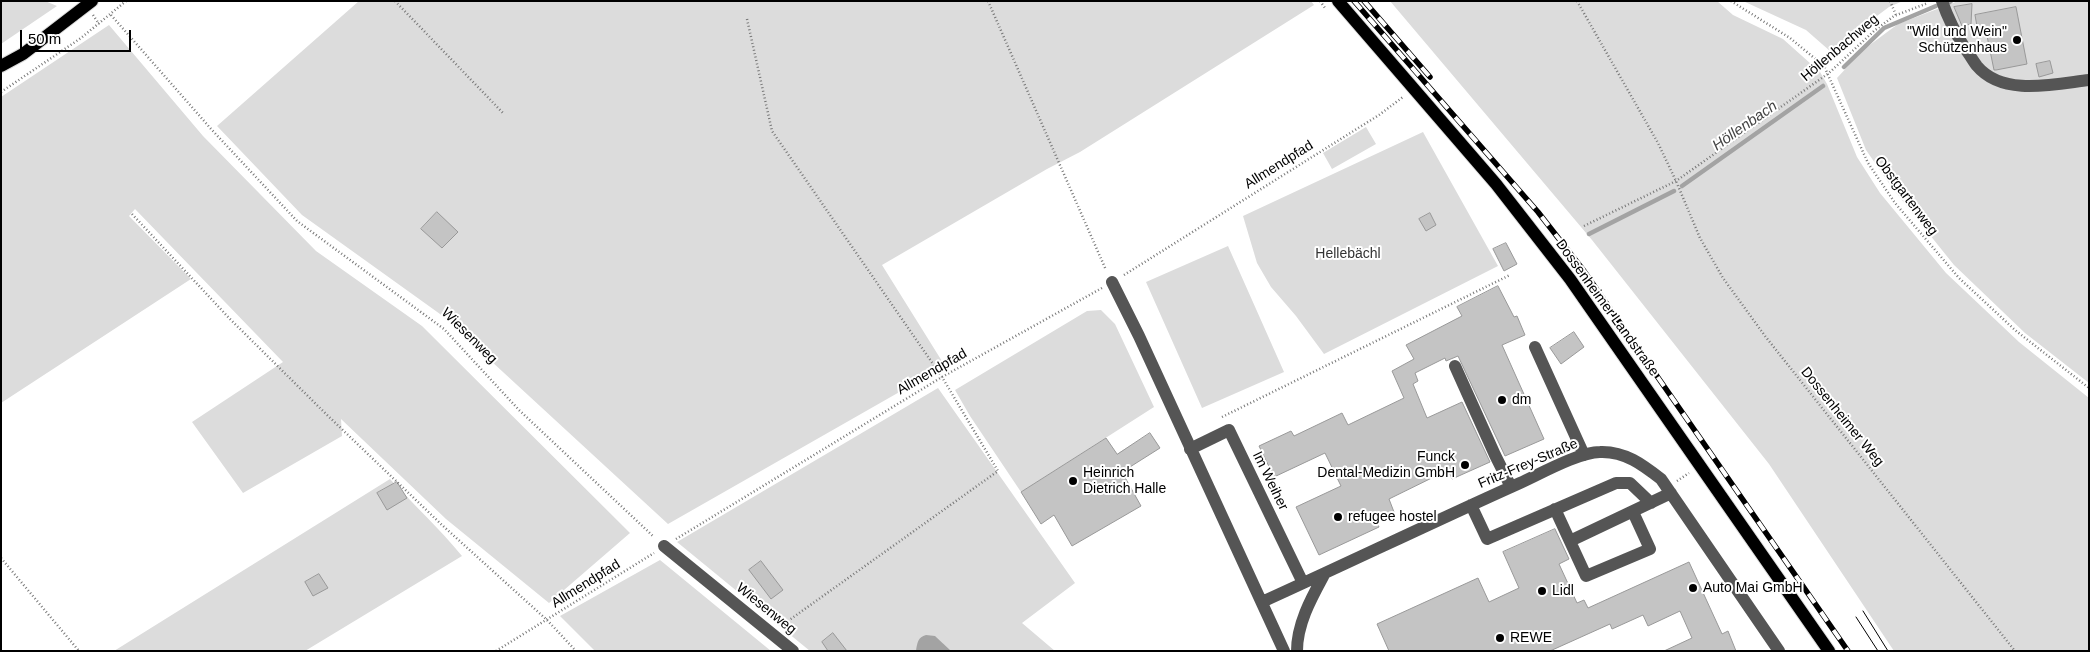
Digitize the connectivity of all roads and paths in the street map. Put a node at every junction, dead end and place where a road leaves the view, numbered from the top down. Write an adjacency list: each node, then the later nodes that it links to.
1 (92, 1): 14 (main road)
2 (126, 1): 11 (path)
3 (395, 1): 19 (path)
4 (988, 1): 24 (path)
5 (1338, 1): 53 (main road, Dossenheimer Landstraße)
6 (1576, 1): 20 (path, Dossenheimer Weg)
7 (1731, 1): 15 (path, Obstgartenweg)
8 (1890, 1): 12 (path)
9 (1934, 1): 12 (path, Höllenbachweg)
10 (1942, 1): 16 (street)
11 (111, 15): 17 (path); 39 (path, Wiesenweg)
12 (1896, 15): 15 (path, Höllenbachweg)
13 (747, 19): 27 (path)
14 (1, 66)
15 (1828, 74): 20 (path, Höllenbachweg); 28 (path, Obstgartenweg)
16 (2089, 80)
17 (1, 92)
18 (1403, 97): 24 (path, Allmendpfad)
19 (504, 114)
20 (1676, 181): 22 (path, Höllenbachweg); 54 (path, Dossenheimer Weg)
21 (132, 214): 44 (path)
22 (1584, 226)
23 (1510, 275): 29 (path)
24 (1112, 282): 27 (path, Allmendpfad); 30 (street)
25 (1534, 347): 31 (street)
26 (1455, 366): 32 (street)
27 (942, 377): 39 (path, Allmendpfad); 45 (path)
28 (2089, 388)
29 (1216, 420)
30 (1190, 449): 42 (street, Im Weiher); 43 (street)
31 (1584, 455): 32 (street, Fritz-Frey-Straße); 33 (street, Fritz-Frey-Straße)
32 (1511, 487): 35 (street, Fritz-Frey-Straße)
33 (1671, 494): 34 (street); 52 (street, Fritz-Frey-Straße)
34 (1651, 503): 36 (street); 37 (street)
35 (1471, 505): 36 (street); 41 (street, Fritz-Frey-Straße)
36 (1555, 509): 38 (street)
37 (1633, 512): 38 (street); 38 (street)
38 (1570, 541)
39 (669, 550): 44 (path, Allmendpfad); 45 (street, Wiesenweg)
40 (1, 558): 46 (path)
41 (1325, 573): 42 (street, Fritz-Frey-Straße); 51 (street)
42 (1303, 583): 43 (street, Fritz-Frey-Straße)
43 (1262, 602): 50 (street)
44 (547, 620): 47 (path, Allmendpfad); 48 (path)
45 (772, 632): 49 (street, Wiesenweg)
46 (79, 651)
47 (496, 651)
48 (576, 651)
49 (793, 651)
50 (1284, 651)
51 (1297, 651)
52 (1779, 651)
53 (1829, 651)
54 (2015, 651)

